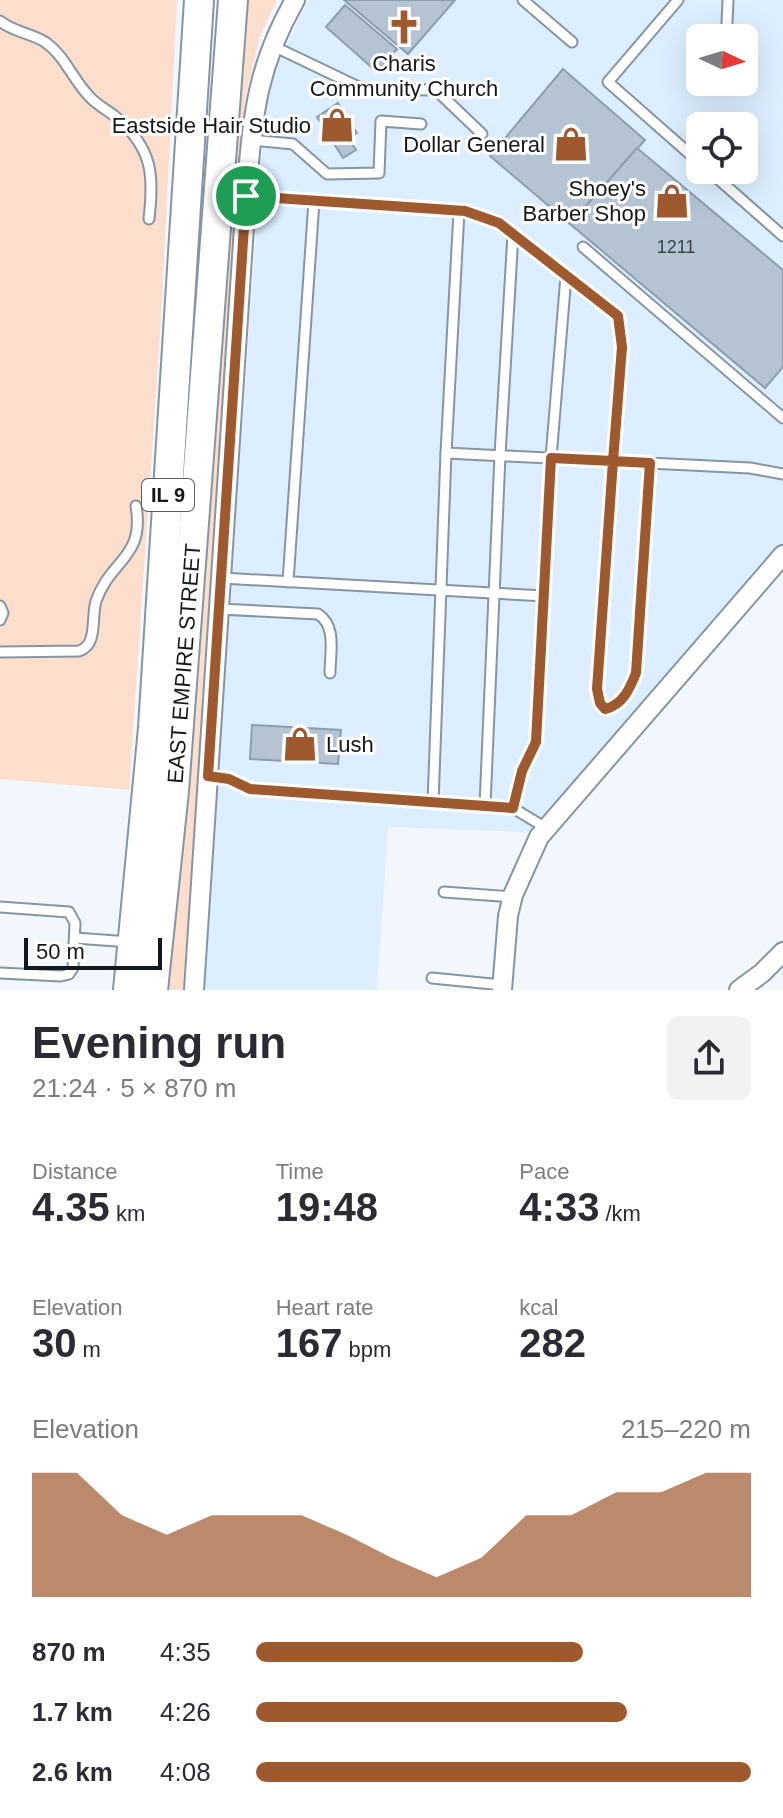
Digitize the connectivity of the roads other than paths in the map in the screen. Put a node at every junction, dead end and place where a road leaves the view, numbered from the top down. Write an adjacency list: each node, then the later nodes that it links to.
1 (199, 0): 52 (main road, EAST EMPIRE STREET / IL 9)
2 (233, 0): 58 (main road, EAST EMPIRE STREET / IL 9)
3 (295, 0): 10 (street)
4 (523, 0): 9 (lane)
5 (678, 0): 14 (lane)
6 (728, 0): 8 (lane)
7 (0, 21): 19 (lane)
8 (727, 23)
9 (572, 42)
10 (271, 45): 12 (lane); 13 (street)
11 (421, 124): 13 (lane)
12 (482, 134)
13 (251, 140): 16 (street)
14 (686, 151)
15 (724, 184): 21 (lane)
16 (246, 196): 17 (lane); 33 (street)
17 (314, 201): 18 (lane); 34 (lane)
18 (459, 211): 20 (lane); 25 (lane)
19 (149, 219)
20 (513, 234): 23 (lane); 26 (lane)
21 (783, 236)
22 (583, 247): 24 (lane)
23 (566, 276): 27 (lane); 28 (lane)
24 (783, 418)
25 (446, 453): 26 (lane); 35 (lane)
26 (500, 455): 27 (lane); 36 (lane)
27 (551, 458): 28 (lane); 37 (lane)
28 (613, 461): 29 (lane); 29 (lane)
29 (650, 463): 30 (lane)
30 (783, 474)
31 (136, 506): 41 (lane)
32 (783, 555): 47 (street)
33 (221, 578): 34 (lane); 39 (street)
34 (288, 582): 35 (lane)
35 (441, 589): 36 (lane); 44 (lane)
36 (494, 593): 37 (lane); 45 (lane)
37 (544, 596): 46 (lane)
38 (0, 606): 40 (lane)
39 (219, 609): 42 (lane); 43 (street)
40 (0, 620)
41 (0, 652)
42 (330, 673)
43 (208, 776): 44 (lane); 59 (street)
44 (433, 803): 45 (lane)
45 (485, 806): 46 (lane)
46 (513, 808): 47 (lane)
47 (546, 828): 49 (street)
48 (444, 892): 49 (lane)
49 (513, 897): 56 (street)
50 (0, 907): 51 (lane)
51 (75, 938): 52 (lane); 54 (lane)
52 (133, 942): 57 (main road, EAST EMPIRE STREET / IL 9)
53 (783, 952): 60 (street)
54 (0, 973)
55 (432, 978): 56 (lane)
56 (502, 988)
57 (128, 990)
58 (153, 990)
59 (194, 990)
60 (739, 990)

